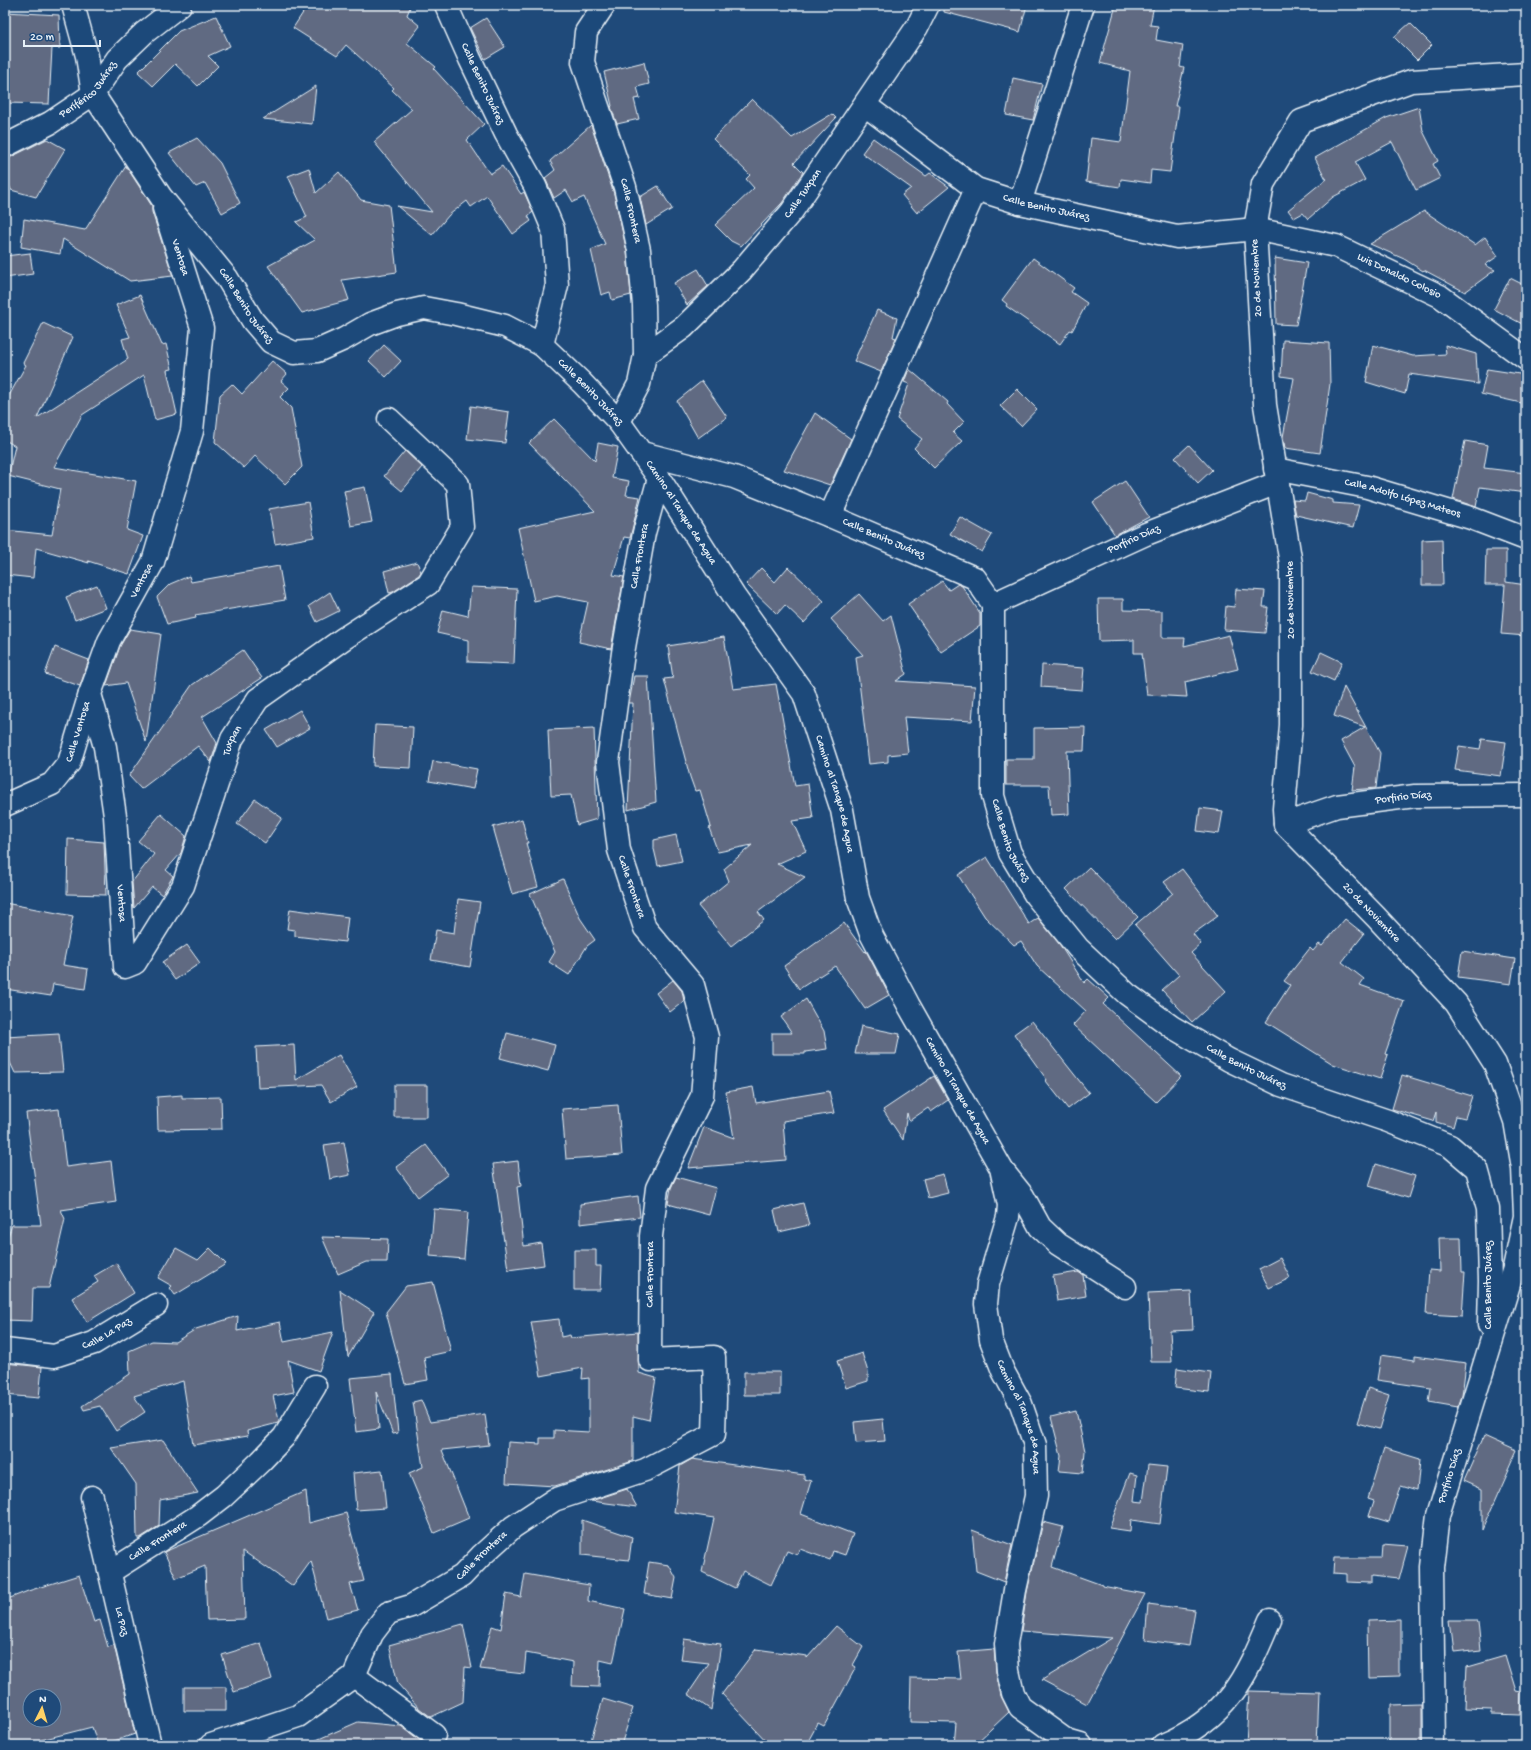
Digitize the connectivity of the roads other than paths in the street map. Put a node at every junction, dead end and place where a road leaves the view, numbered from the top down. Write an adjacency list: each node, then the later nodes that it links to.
1 (72, 5): 8 (street)
2 (180, 5): 8 (street, Periférico Juárez)
3 (446, 5): 15 (street, Calle Benito Juárez)
4 (604, 5): 16 (street, Calle Frontera)
5 (928, 5): 9 (street, Calle Tuxpan)
6 (1083, 5): 13 (street)
7 (1526, 74): 14 (street, 20 de Noviembre)
8 (93, 94): 10 (street, Periférico Juárez); 12 (street, Calle Benito Juárez)
9 (865, 105): 11 (street, Calle Benito Juárez); 16 (street, Calle Tuxpan)
10 (5, 146)
11 (976, 189): 13 (street, Calle Benito Juárez); 23 (street)
12 (161, 197): 15 (street, Calle Benito Juárez); 26 (street, Ventosa)
13 (1020, 203): 14 (street, Calle Benito Juárez)
14 (1255, 229): 17 (street, Luis Donaldo Colosio); 21 (street, 20 de Noviembre)
15 (542, 345): 19 (street, Calle Benito Juárez)
16 (645, 355): 19 (street, Calle Frontera)
17 (1526, 359)
18 (389, 419): 30 (street, Tuxpan)
19 (619, 422): 20 (street, Calle Benito Juárez)
20 (642, 453): 22 (street, Camino al Tanque de Agua); 23 (street, Calle Benito Juárez)
21 (1276, 476): 24 (street, Calle Adolfo López Mateos); 25 (street, Porfirio Díaz); 29 (street, 20 de Noviembre)
22 (659, 478): 31 (street, Camino al Tanque de Agua); 41 (street, Calle Frontera)
23 (830, 516): 25 (street, Calle Benito Juárez)
24 (1526, 539)
25 (993, 604): 36 (street, Calle Benito Juárez)
26 (90, 694): 28 (street, Calle Ventosa); 30 (street, Ventosa)
27 (1526, 795): 29 (street, Porfirio Díaz)
28 (5, 805)
29 (1285, 824): 32 (street, 20 de Noviembre)
30 (125, 967)
31 (1001, 1168): 33 (street); 45 (street, Camino al Tanque de Agua)
32 (1525, 1216): 36 (street, Porfirio Díaz)
33 (1125, 1287)
34 (156, 1305): 35 (street, Calle La Paz)
35 (5, 1350)
36 (1488, 1354): 47 (street, Porfirio Díaz)
37 (315, 1386): 39 (street, Calle Frontera)
38 (92, 1498): 39 (street, La Paz)
39 (110, 1572): 44 (street, La Paz)
40 (1270, 1620): 46 (street)
41 (354, 1676): 42 (street); 43 (street)
42 (434, 1736)
43 (220, 1744)
44 (150, 1745)
45 (1081, 1745)
46 (1163, 1745)
47 (1434, 1745)

